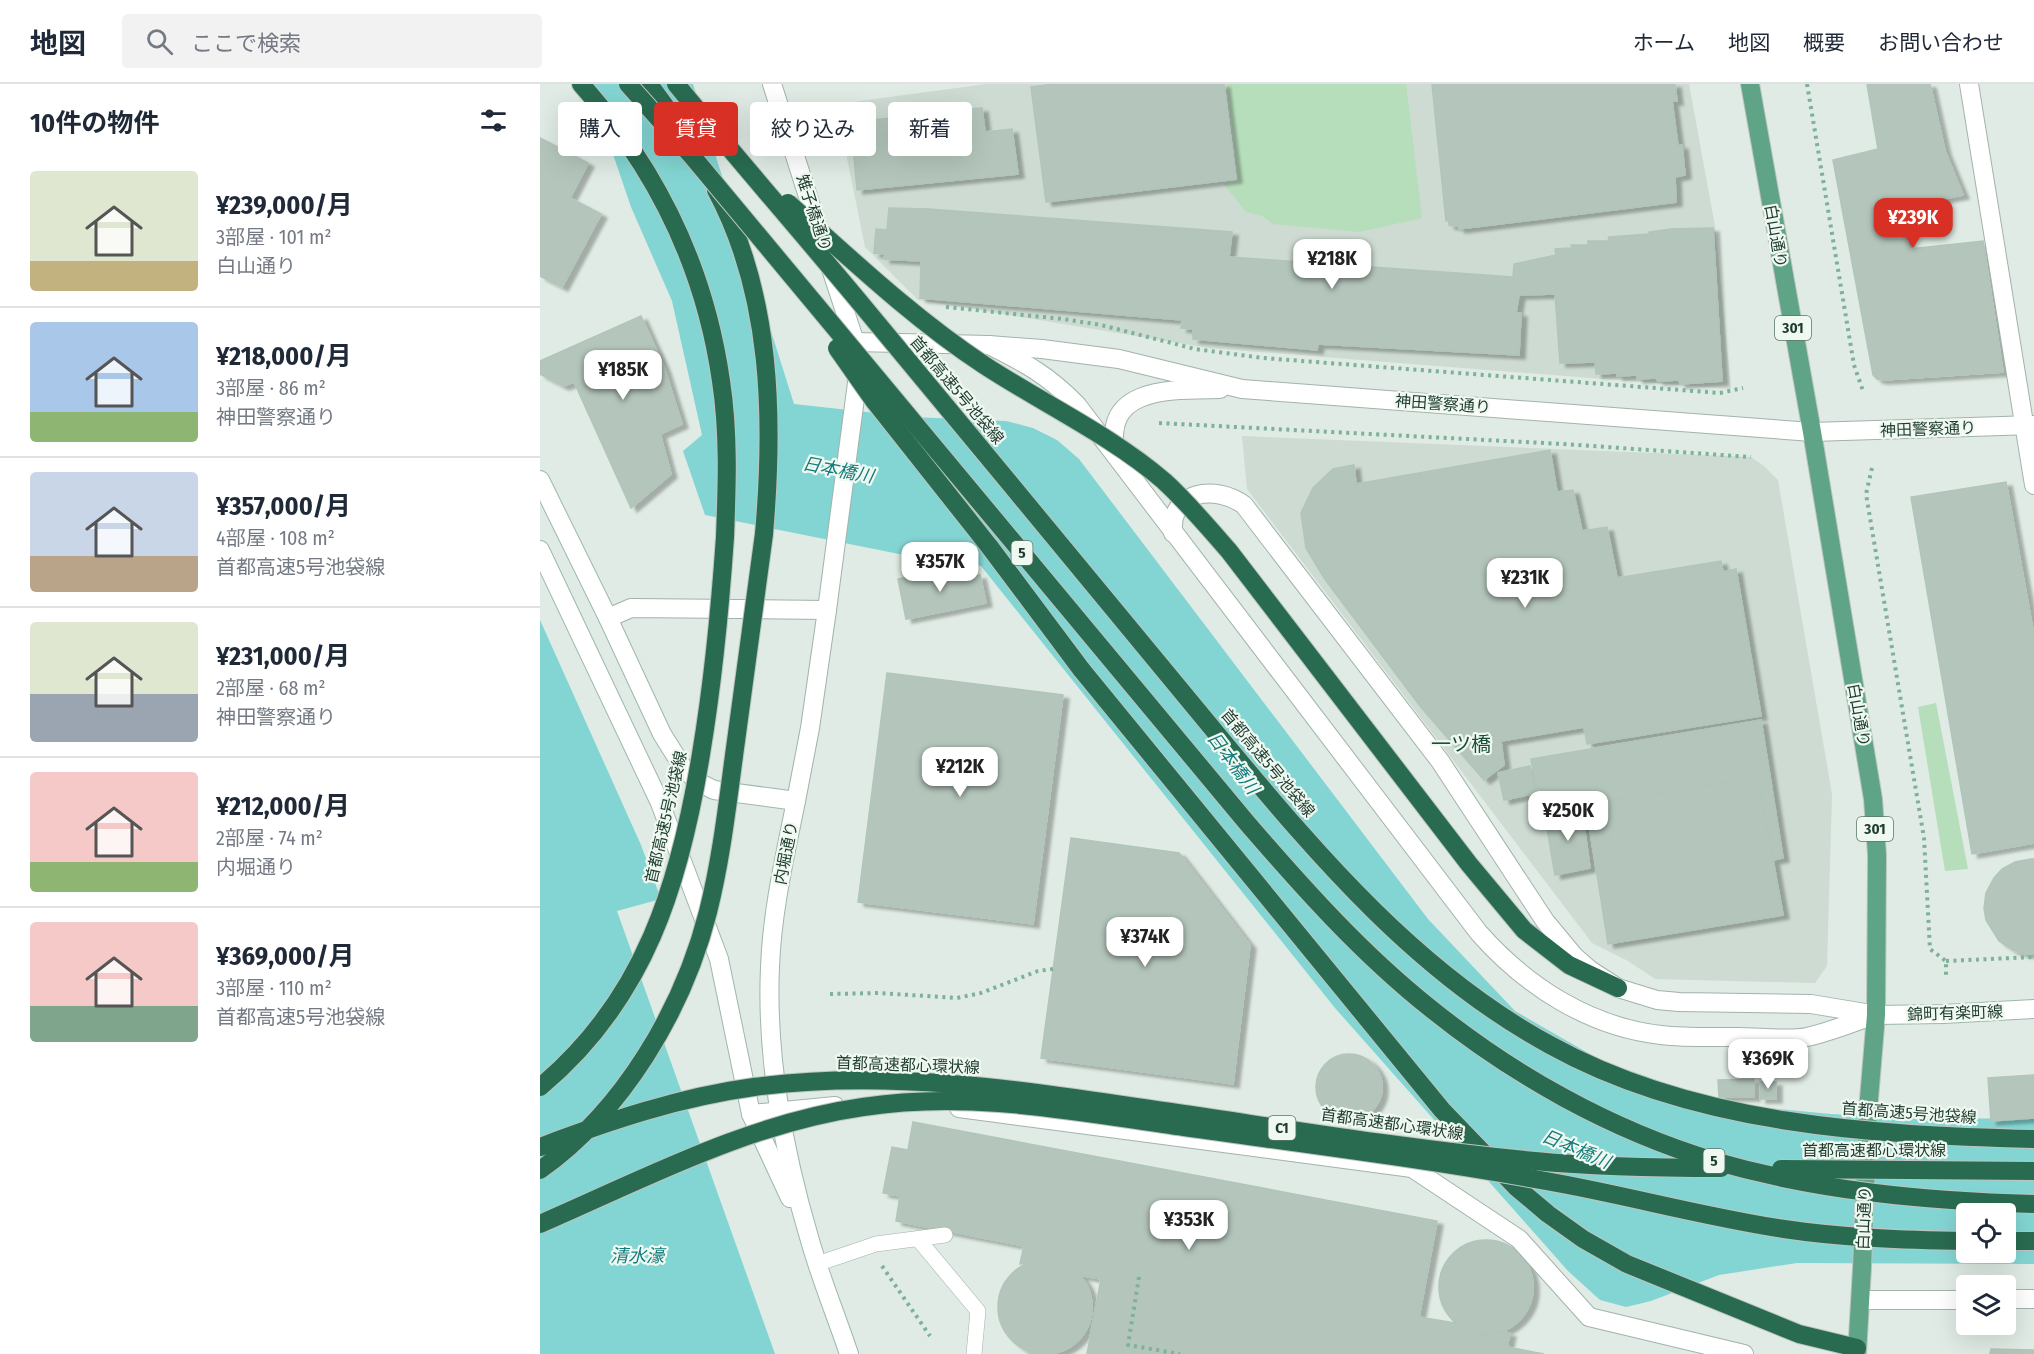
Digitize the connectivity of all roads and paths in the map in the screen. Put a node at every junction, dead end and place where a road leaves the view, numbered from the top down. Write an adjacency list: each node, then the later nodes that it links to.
1 (581, 84): 38 (highway, 首都高速5号池袋線, bridge)
2 (628, 84): 10 (highway, 5, bridge)
3 (649, 84): 43 (highway, bridge)
4 (676, 84): 9 (highway, 首都高速5号池袋線 / 5, bridge)
5 (1750, 84): 19 (main road, 白山通り / 301)
6 (1807, 84): 16 (path)
7 (1969, 84): 18 (street)
8 (777, 85): 12 (street, 雉子橋通り)
9 (742, 162): 34 (highway, bridge); 41 (highway, 首都高速5号池袋線 / 5, bridge)
10 (773, 254): 45 (highway, 5, bridge); 61 (highway, bridge)
11 (946, 307): 14 (path)
12 (855, 342): 13 (street, 神田警察通り); 27 (street, 雉子橋通り)
13 (989, 345): 15 (street, 神田警察通り); 20 (street)
14 (1743, 388)
15 (1242, 389): 19 (street, 神田警察通り); 20 (street)
16 (1863, 392)
17 (1159, 423): 21 (path)
18 (2030, 425): 19 (street, 神田警察通り); 24 (street)
19 (1812, 432): 37 (main road, 白山通り / 301)
20 (1116, 456): 25 (street)
21 (1751, 457)
22 (1872, 468): 31 (path)
23 (540, 480): 28 (street, 内堀通り)
24 (2034, 485)
25 (1173, 533): 34 (street); 37 (street)
26 (540, 550): 40 (street, 内堀通り)
27 (827, 610): 28 (street); 29 (street, 雉子橋通り)
28 (608, 618): 29 (street, 内堀通り)
29 (796, 801): 39 (street, 内堀通り)
30 (2034, 957): 31 (path)
31 (1946, 961): 33 (path)
32 (1053, 969): 35 (path)
33 (1946, 975)
34 (1618, 988): 37 (street)
35 (830, 993)
36 (2034, 1009): 37 (street, 錦町有楽町線)
37 (1876, 1015): 56 (main road, 白山通り / 301, bridge)
38 (540, 1087)
39 (780, 1110): 40 (street); 48 (street, 内堀通り); 65 (street)
40 (750, 1114): 48 (street, 内堀通り)
41 (2034, 1139)
42 (540, 1147): 44 (highway, 首都高速都心環状線 / C1, bridge)
43 (540, 1170)
44 (2034, 1171)
45 (2034, 1204)
46 (540, 1224): 50 (highway, 首都高速都心環状線 / C1, bridge)
47 (945, 1235): 49 (lane)
48 (809, 1237): 53 (street, 内堀通り)
49 (918, 1239): 53 (lane); 63 (lane)
50 (1956, 1240)
51 (2016, 1241): 52 (highway)
52 (2034, 1241)
53 (817, 1264): 62 (street, 内堀通り)
54 (882, 1266): 60 (path)
55 (1139, 1277): 64 (path)
56 (1861, 1299): 59 (street); 61 (main road, 白山通り / 301)
57 (2016, 1299): 58 (street)
58 (2034, 1299)
59 (1956, 1300)
60 (930, 1336)
61 (1857, 1351)
62 (849, 1354)
63 (974, 1354)
64 (1180, 1354)
65 (1744, 1354)

